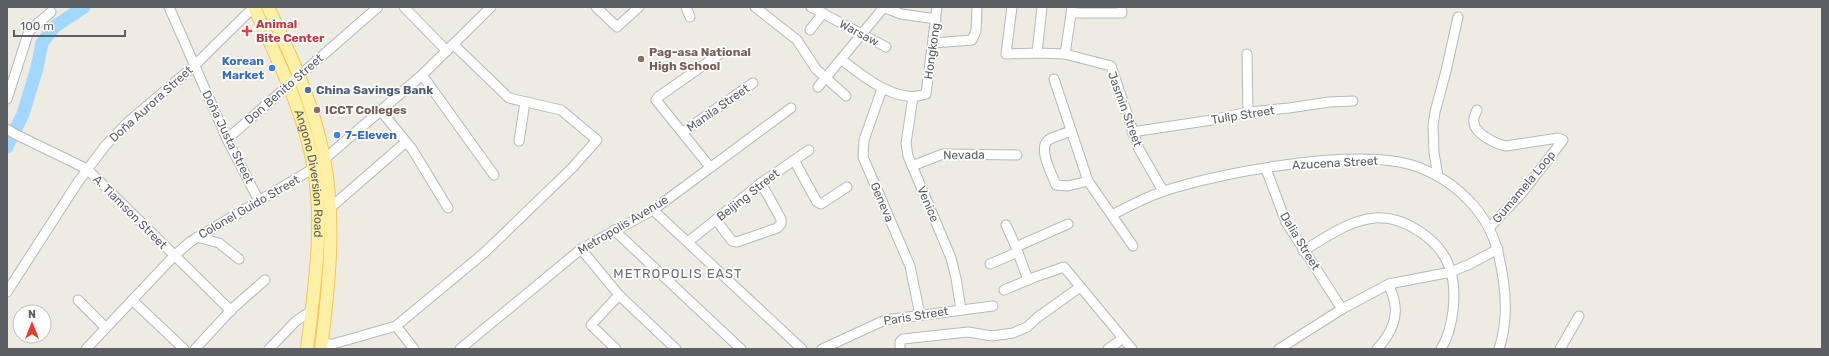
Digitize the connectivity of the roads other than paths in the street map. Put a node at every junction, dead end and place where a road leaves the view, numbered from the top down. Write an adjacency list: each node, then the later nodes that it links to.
1 (179, 7): 19 (street)
2 (254, 7): 35 (street, Doña Aurora Street); 41 (main road, Angono Diversion Road)
3 (268, 7): 36 (main road, Angono Diversion Road)
4 (378, 7): 36 (street, Don Benito Street)
5 (404, 7): 28 (street)
6 (491, 7): 28 (street, Colonel Guido Street)
7 (596, 7): 8 (street)
8 (639, 7)
9 (686, 7): 22 (street)
10 (755, 7): 38 (street)
11 (811, 7): 21 (street, Warsaw)
12 (883, 7): 24 (street); 26 (street)
13 (937, 7): 24 (street, Hongkong)
14 (977, 7): 27 (street)
15 (1012, 7): 31 (street)
16 (1042, 7): 31 (street)
17 (1072, 10): 18 (street); 32 (street)
18 (1121, 10)
19 (170, 11): 35 (street, Doña Justa Street)
20 (51, 12): 46 (street)
21 (823, 13): 25 (street); 26 (street, Warsaw)
22 (690, 17)
23 (1458, 17): 70 (street)
24 (936, 19): 27 (street, Hongkong)
25 (810, 30)
26 (863, 34): 29 (street, Warsaw); 34 (street)
27 (933, 43): 45 (street, Hongkong)
28 (450, 48): 37 (street, Colonel Guido Street); 48 (street)
29 (886, 48)
30 (721, 53): 54 (street)
31 (1037, 53): 32 (street)
32 (1065, 54): 56 (street, Jasmin Street)
33 (1247, 54): 52 (street)
34 (842, 60): 38 (street); 43 (street)
35 (194, 66): 57 (street, Doña Justa Street); 67 (street, Doña Aurora Street)
36 (299, 75): 41 (street, Don Benito Street); 62 (main road, Angono Diversion Road)
37 (422, 75): 50 (street, Colonel Guido Street); 69 (street)
38 (826, 79): 42 (street); 44 (street)
39 (1054, 79): 55 (street)
40 (753, 83): 54 (street, Manila Street)
41 (288, 85): 57 (street, Don Benito Street); 66 (main road, Angono Diversion Road)
42 (818, 87)
43 (882, 89): 45 (street); 110 (street, Geneva)
44 (846, 96)
45 (912, 97): 64 (street, Venice)
46 (7, 99)
47 (1353, 101): 52 (street, Tulip Street)
48 (525, 102): 58 (street); 112 (street)
49 (791, 108): 65 (street, Metropolis Avenue)
50 (381, 110): 59 (street); 62 (street, Colonel Guido Street)
51 (1476, 110): 83 (street, Gumamela Loop)
52 (1248, 112): 56 (street, Tulip Street)
53 (7, 129): 67 (street, A. Tiamson Street)
54 (683, 132): 65 (street)
55 (1070, 132): 71 (street); 71 (street)
56 (1132, 132): 74 (street, Jasmin Street)
57 (227, 139): 75 (street, Doña Justa Street)
58 (518, 141)
59 (406, 142): 76 (street); 77 (street)
60 (809, 150): 63 (street, Beijing Street)
61 (1018, 155): 64 (street, Nevada)
62 (324, 160): 66 (street, Colonel Guido Street); 76 (main road, Angono Diversion Road)
63 (794, 160): 72 (street, Beijing Street); 73 (street)
64 (912, 166): 107 (street, Venice)
65 (710, 167): 78 (street, Metropolis Avenue)
66 (314, 168): 75 (street, Colonel Guido Street); 109 (main road, Angono Diversion Road)
67 (87, 169): 92 (street, A. Tiamson Street); 101 (street, Doña Aurora Street)
68 (1266, 169): 70 (street, Azucena Street); 74 (street, Azucena Street); 91 (street, Dalia Street)
69 (494, 175)
70 (1438, 176): 83 (street, Azucena Street)
71 (1088, 181): 79 (street)
72 (761, 183): 80 (street, Beijing Street); 80 (street)
73 (847, 187)
74 (1163, 192): 79 (street, Azucena Street)
75 (259, 201): 85 (street, Colonel Guido Street)
76 (330, 208): 115 (main road, Angono Diversion Road)
77 (448, 208)
78 (653, 210): 84 (street, Metropolis Avenue); 86 (street)
79 (1112, 215): 87 (street)
80 (716, 220): 86 (street, Beijing Street)
81 (1068, 224): 90 (street)
82 (1006, 225): 90 (street)
83 (1490, 227): 88 (street, Azucena Street)
84 (614, 230): 89 (street, Metropolis Avenue); 126 (street)
85 (197, 236): 92 (street, Colonel Guido Street); 93 (street)
86 (688, 242): 127 (street)
87 (1133, 246)
88 (1498, 249): 95 (street); 135 (street, Azucena Street)
89 (581, 250): 102 (street); 124 (street, Metropolis Avenue)
90 (1017, 250): 94 (street); 97 (street)
91 (1303, 251): 95 (street); 106 (street, Dalia Street)
92 (174, 256): 104 (street, Colonel Guido Street); 108 (street, A. Tiamson Street)
93 (239, 259)
94 (990, 264)
95 (1451, 272): 98 (street); 134 (street)
96 (265, 280): 108 (street)
97 (1028, 280): 99 (street); 100 (street)
98 (1389, 284): 106 (street); 133 (street)
99 (1080, 287): 114 (street); 129 (street)
100 (1004, 290)
101 (7, 292)
102 (619, 295): 116 (street); 125 (street)
103 (78, 300): 113 (street)
104 (132, 300): 113 (street, Colonel Guido Street); 119 (street)
105 (993, 306): 107 (street, Paris Street)
106 (1342, 309): 132 (street)
107 (961, 310): 110 (street, Paris Street)
108 (231, 311): 120 (street)
109 (312, 311): 121 (street); 122 (main road, Angono Diversion Road)
110 (920, 315): 128 (street, Paris Street)
111 (1579, 316): 117 (street)
112 (396, 326): 115 (street); 123 (street)
113 (106, 328): 118 (street, Colonel Guido Street)
114 (1122, 339): 130 (street); 131 (street)
115 (321, 346)
116 (610, 347)
117 (1563, 347)
118 (86, 349)
119 (184, 349)
120 (195, 349)
121 (269, 349)
122 (307, 349)
123 (414, 349)
124 (460, 349)
125 (676, 349)
126 (741, 349)
127 (802, 349)
128 (822, 349)
129 (900, 349)
130 (1108, 349)
131 (1132, 349)
132 (1279, 349)
133 (1378, 349)
134 (1441, 349)
135 (1499, 349)

